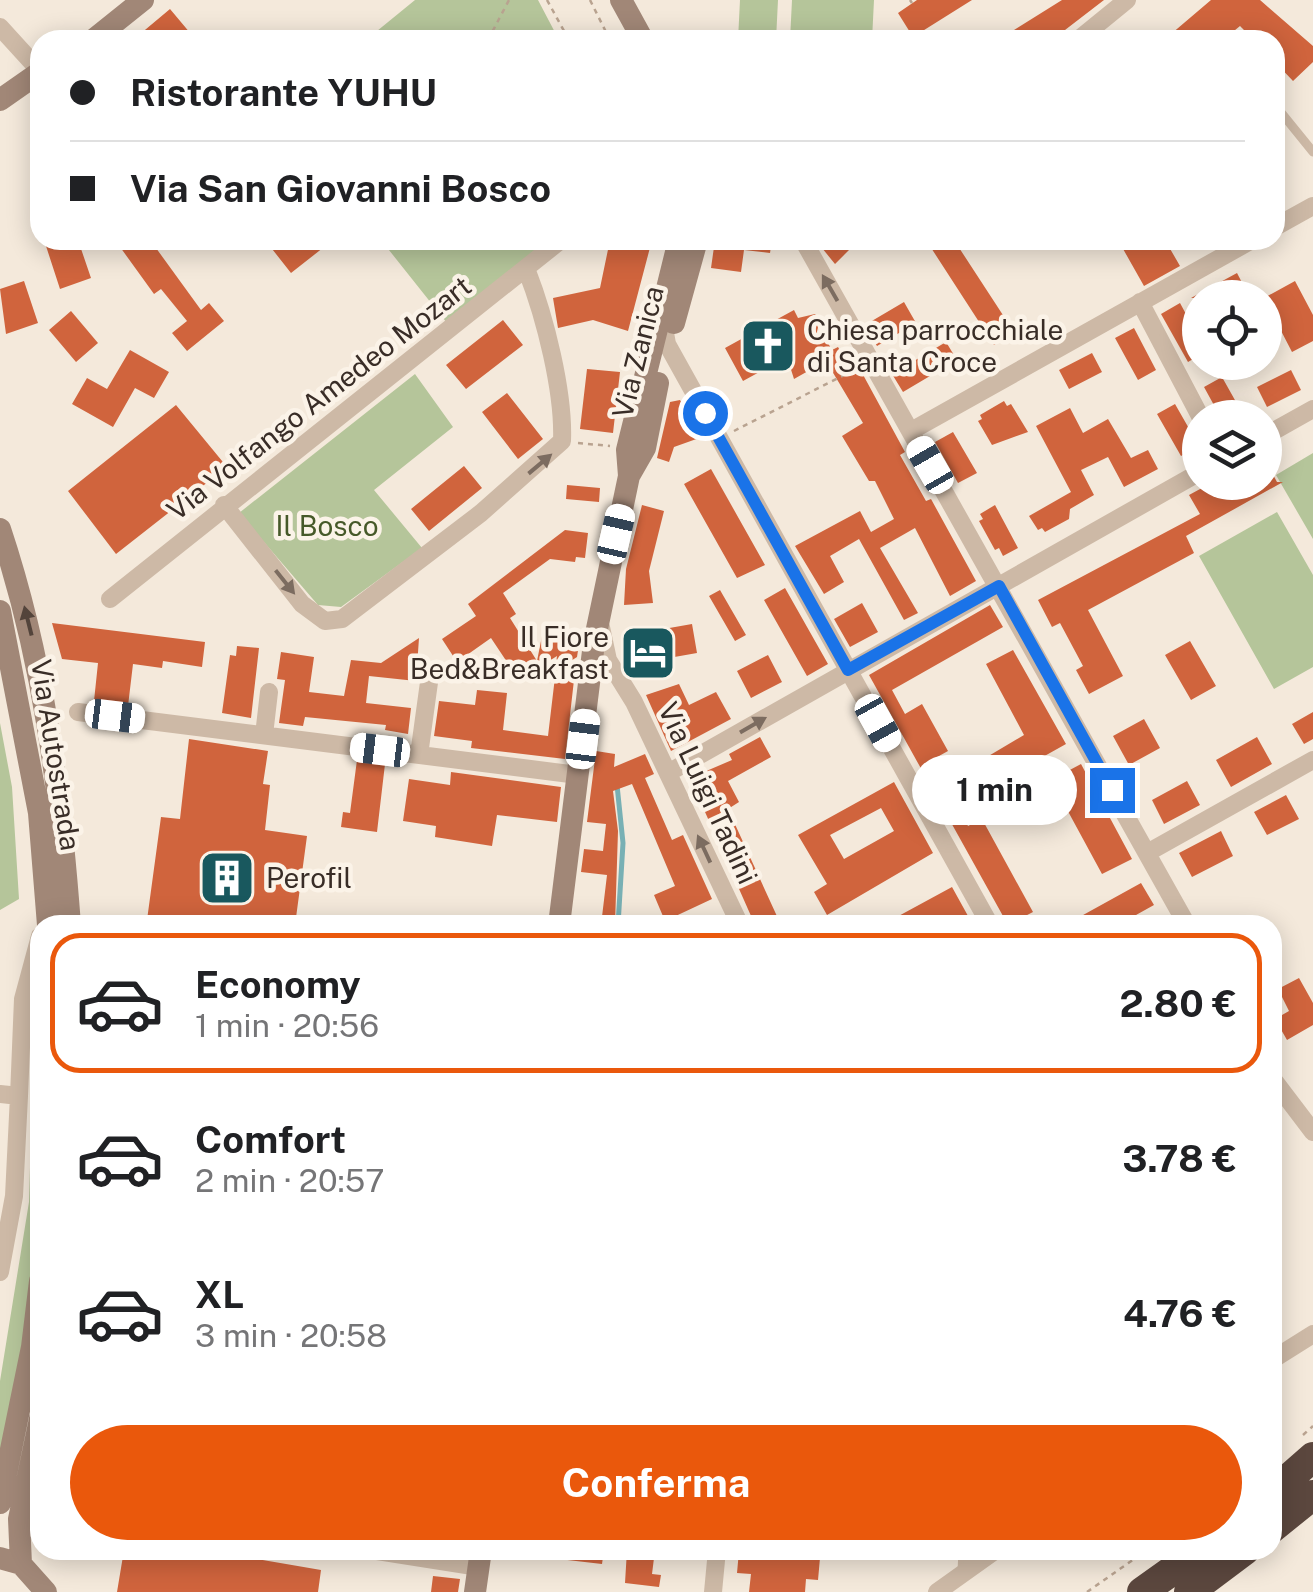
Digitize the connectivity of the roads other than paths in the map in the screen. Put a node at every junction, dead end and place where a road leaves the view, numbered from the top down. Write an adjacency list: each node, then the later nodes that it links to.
1 (144, 0): 5 (main road)
2 (621, 0): 6 (main road)
3 (1127, 0): 7 (street)
4 (0, 27): 8 (street)
5 (106, 30)
6 (638, 30)
7 (1090, 30)
8 (30, 61)
9 (30, 79): 10 (main road)
10 (0, 100)
11 (1285, 117): 12 (lane)
12 (1313, 152)
13 (1313, 206): 14 (street)
14 (1285, 222)
15 (550, 250): 20 (street, Via Volfango Amedeo Mozart)
16 (677, 250): 22 (main road, Via Zanica)
17 (694, 250): 22 (main road, Via Zanica)
18 (809, 250): 28 (street, one-way to 18)
19 (1234, 250): 21 (street)
20 (526, 271): 31 (street, Via Volfango Amedeo Mozart); 31 (street, one-way to 20)
21 (1140, 302): 25 (street); 28 (street)
22 (663, 358): 23 (street); 24 (main road, Via Zanica); 29 (main road, Via Zanica)
23 (685, 377): 24 (street); 37 (street)
24 (657, 390): 29 (main road, Via Zanica)
25 (1192, 400)
26 (1313, 409): 27 (street)
27 (1282, 426)
28 (911, 431): 33 (street)
29 (629, 476): 36 (main road, Via Zanica)
30 (1182, 482): 33 (street)
31 (224, 506): 34 (street, Via Volfango Amedeo Mozart)
32 (0, 529): 50 (main road, Via Autostrada, one-way to 32)
33 (999, 586): 37 (street); 48 (street)
34 (110, 599)
35 (0, 612): 49 (main road, Via Autostrada)
36 (600, 616): 39 (street, Via Luigi Tadini); 41 (main road, Via Zanica)
37 (848, 670): 46 (street, one-way to 37); 53 (street)
38 (430, 675): 44 (street)
39 (625, 685): 41 (street, Via Luigi Tadini); 46 (street, Via Luigi Tadini)
40 (269, 692): 43 (street)
41 (588, 696): 47 (main road, Via Zanica)
42 (78, 712): 43 (street)
43 (264, 735): 44 (street)
44 (420, 755): 47 (street)
45 (1313, 760): 48 (street)
46 (668, 773): 52 (street, Via Luigi Tadini, one-way to 46)
47 (578, 775): 51 (main road, Via Zanica)
48 (1146, 853): 54 (street)
49 (46, 915)
50 (69, 915)
51 (560, 915)
52 (735, 915)
53 (984, 915)
54 (1180, 915)
55 (30, 974): 57 (street)
56 (1282, 1091): 58 (street)
57 (10, 1095): 59 (street)
58 (1313, 1132)
59 (0, 1272)
60 (1313, 1334): 61 (street)
61 (1282, 1354)
62 (30, 1357): 67 (main road)
63 (1313, 1457): 65 (highway)
64 (30, 1467): 75 (main road)
65 (1282, 1483)
66 (1313, 1495): 68 (highway)
67 (0, 1503)
68 (1282, 1520)
69 (480, 1560): 79 (main road)
70 (716, 1560): 80 (street)
71 (963, 1560): 76 (lane)
72 (982, 1560): 76 (street)
73 (1191, 1560): 77 (highway)
74 (1224, 1560): 77 (highway)
75 (10, 1561): 78 (main road)
76 (962, 1574): 81 (street)
77 (1165, 1587): 82 (highway)
78 (46, 1592)
79 (476, 1592)
80 (713, 1592)
81 (937, 1592)
82 (1122, 1592)

